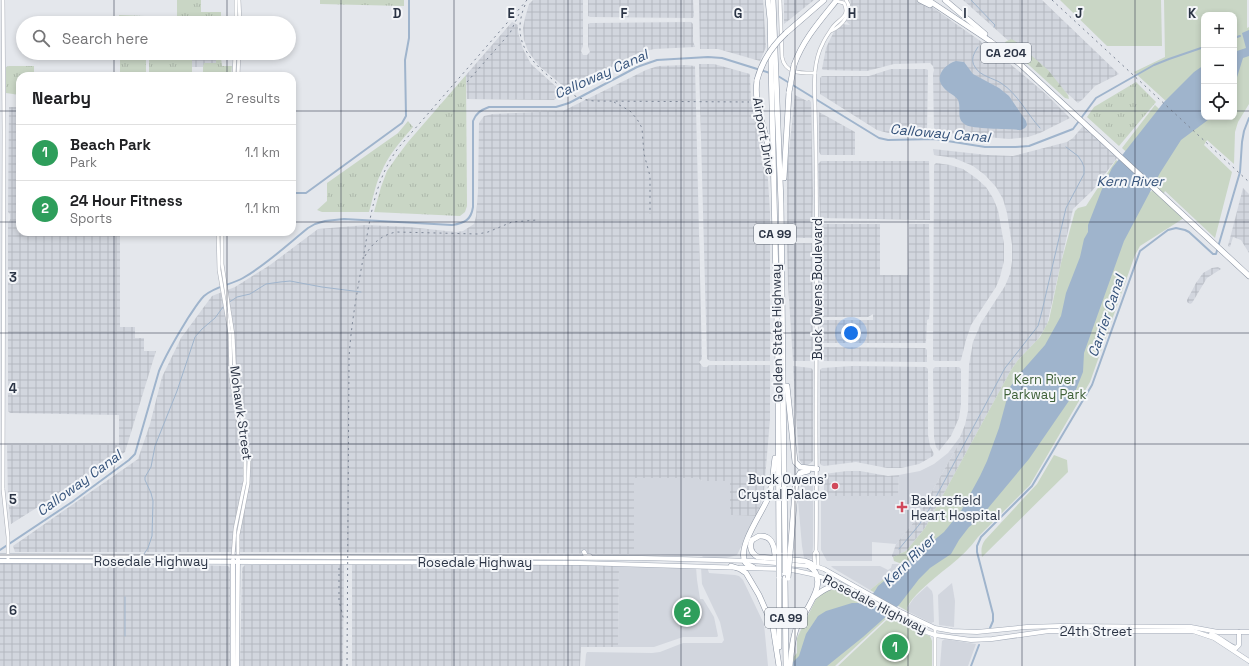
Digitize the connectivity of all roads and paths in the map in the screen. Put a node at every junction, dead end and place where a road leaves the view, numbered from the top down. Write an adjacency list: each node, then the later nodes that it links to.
1 (3, 0): 45 (main road)
2 (236, 0): 15 (main road)
3 (239, 0): 16 (main road)
4 (768, 0): 21 (highway, Golden State Highway / CA 99)
5 (773, 0): 21 (highway, Golden State Highway / CA 99)
6 (780, 0): 26 (main road)
7 (820, 0): 18 (highway)
8 (824, 0): 18 (highway, Airport Drive)
9 (846, 0): 19 (main road, Buck Owens Boulevard)
10 (920, 0): 17 (highway)
11 (928, 0): 17 (highway, CA 204)
12 (933, 0): 20 (highway, CA 204)
13 (945, 0): 20 (highway)
14 (836, 1): 19 (main road, Buck Owens Boulevard); 30 (highway, Airport Drive, bridge)
15 (236, 16)
16 (240, 16)
17 (954, 16): 28 (highway, CA 204)
18 (805, 17): 29 (highway, Airport Drive, bridge)
19 (831, 31): 26 (main road, Buck Owens Boulevard)
20 (985, 34): 28 (highway, CA 204)
21 (773, 39): 27 (highway, Golden State Highway / CA 99, bridge)
22 (235, 60): 24 (main road)
23 (239, 60): 25 (main road)
24 (234, 72)
25 (238, 72)
26 (815, 73): 40 (main road, Buck Owens Boulevard)
27 (775, 111): 29 (highway, Golden State Highway / CA 99); 30 (highway, Golden State Highway / CA 99)
28 (1076, 114): 33 (highway, CA 204)
29 (774, 203): 37 (highway, Golden State Highway / CA 99)
30 (781, 203): 37 (highway, Golden State Highway / CA 99)
31 (220, 236): 36 (main road, Mohawk Street)
32 (220, 236): 36 (main road, Mohawk Street)
33 (1224, 250): 34 (highway, CA 204); 35 (highway, CA 204)
34 (1249, 271)
35 (1249, 276)
36 (224, 285): 48 (main road, Mohawk Street)
37 (781, 357): 38 (highway, Golden State Highway / CA 99); 39 (highway, Golden State Highway / CA 99)
38 (784, 369): 40 (highway); 43 (highway, Golden State Highway / CA 99)
39 (777, 433): 42 (highway, Golden State Highway / CA 99); 50 (highway)
40 (817, 469): 43 (highway); 56 (main road, Buck Owens Boulevard)
41 (584, 552): 47 (main road)
42 (777, 554): 56 (highway); 72 (highway, Golden State Highway / CA 99)
43 (787, 554): 73 (highway, Golden State Highway / CA 99, bridge)
44 (0, 556): 45 (main road, Rosedale Highway)
45 (8, 558): 48 (main road, Rosedale Highway); 49 (main road, Rosedale Highway)
46 (525, 558): 47 (main road, Rosedale Highway); 48 (main road, Rosedale Highway); 51 (main road)
47 (618, 558): 50 (main road, Rosedale Highway); 52 (main road)
48 (236, 559): 51 (main road, Rosedale Highway); 65 (main road, Mohawk Street); 68 (main road, Mohawk Street)
49 (0, 561)
50 (745, 561): 54 (main road, Rosedale Highway); 55 (highway)
51 (519, 562): 52 (main road, Rosedale Highway)
52 (584, 563): 53 (main road, Rosedale Highway)
53 (731, 566): 55 (main road, Rosedale Highway); 72 (highway)
54 (809, 566): 56 (highway)
55 (753, 567): 56 (main road, Rosedale Highway)
56 (816, 569): 57 (main road, Rosedale Highway); 58 (main road, Rosedale Highway); 59 (highway)
57 (852, 590): 58 (main road, Rosedale Highway); 59 (highway)
58 (863, 593): 61 (main road, Rosedale Highway); 66 (main road, Rosedale Highway)
59 (813, 598): 74 (highway)
60 (1027, 627): 61 (main road, 24th Street); 62 (main road, 24th Street); 67 (main road)
61 (936, 628): 66 (main road)
62 (1239, 632): 63 (main road, 24th Street); 64 (main road)
63 (1249, 632)
64 (1201, 633): 67 (main road, 24th Street); 69 (main road, 24th Street)
65 (233, 635): 68 (main road); 70 (main road, Mohawk Street)
66 (935, 635): 67 (main road, 24th Street); 75 (main road)
67 (1013, 635)
68 (237, 651): 71 (main road, Mohawk Street)
69 (1249, 661)
70 (233, 666)
71 (237, 666)
72 (779, 666)
73 (786, 666)
74 (790, 666)
75 (935, 666)

